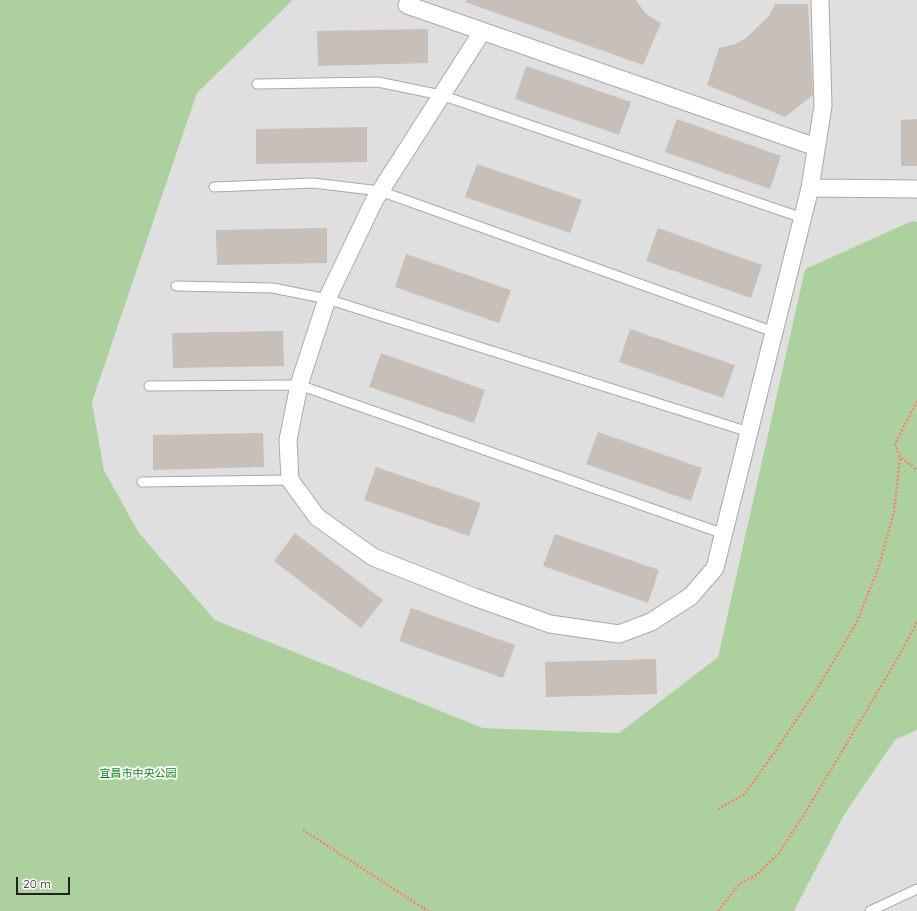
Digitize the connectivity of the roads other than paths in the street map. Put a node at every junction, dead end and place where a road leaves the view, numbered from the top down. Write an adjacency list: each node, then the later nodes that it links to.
1 (820, 0): 6 (street)
2 (407, 5): 3 (street)
3 (482, 32): 5 (street); 6 (street)
4 (257, 84): 5 (lane)
5 (441, 95): 10 (street); 11 (lane)
6 (816, 147): 8 (street)
7 (214, 187): 10 (lane)
8 (810, 188): 9 (street); 11 (street)
9 (917, 189)
10 (380, 191): 13 (street); 14 (lane)
11 (803, 218): 14 (street)
12 (176, 286): 13 (lane)
13 (327, 300): 15 (street); 17 (lane)
14 (774, 332): 17 (street)
15 (299, 385): 16 (lane); 18 (street); 20 (lane)
16 (149, 386)
17 (749, 432): 20 (street)
18 (290, 480): 19 (lane); 20 (street)
19 (142, 482)
20 (724, 534)
21 (917, 888): 22 (lane)
22 (870, 911)

